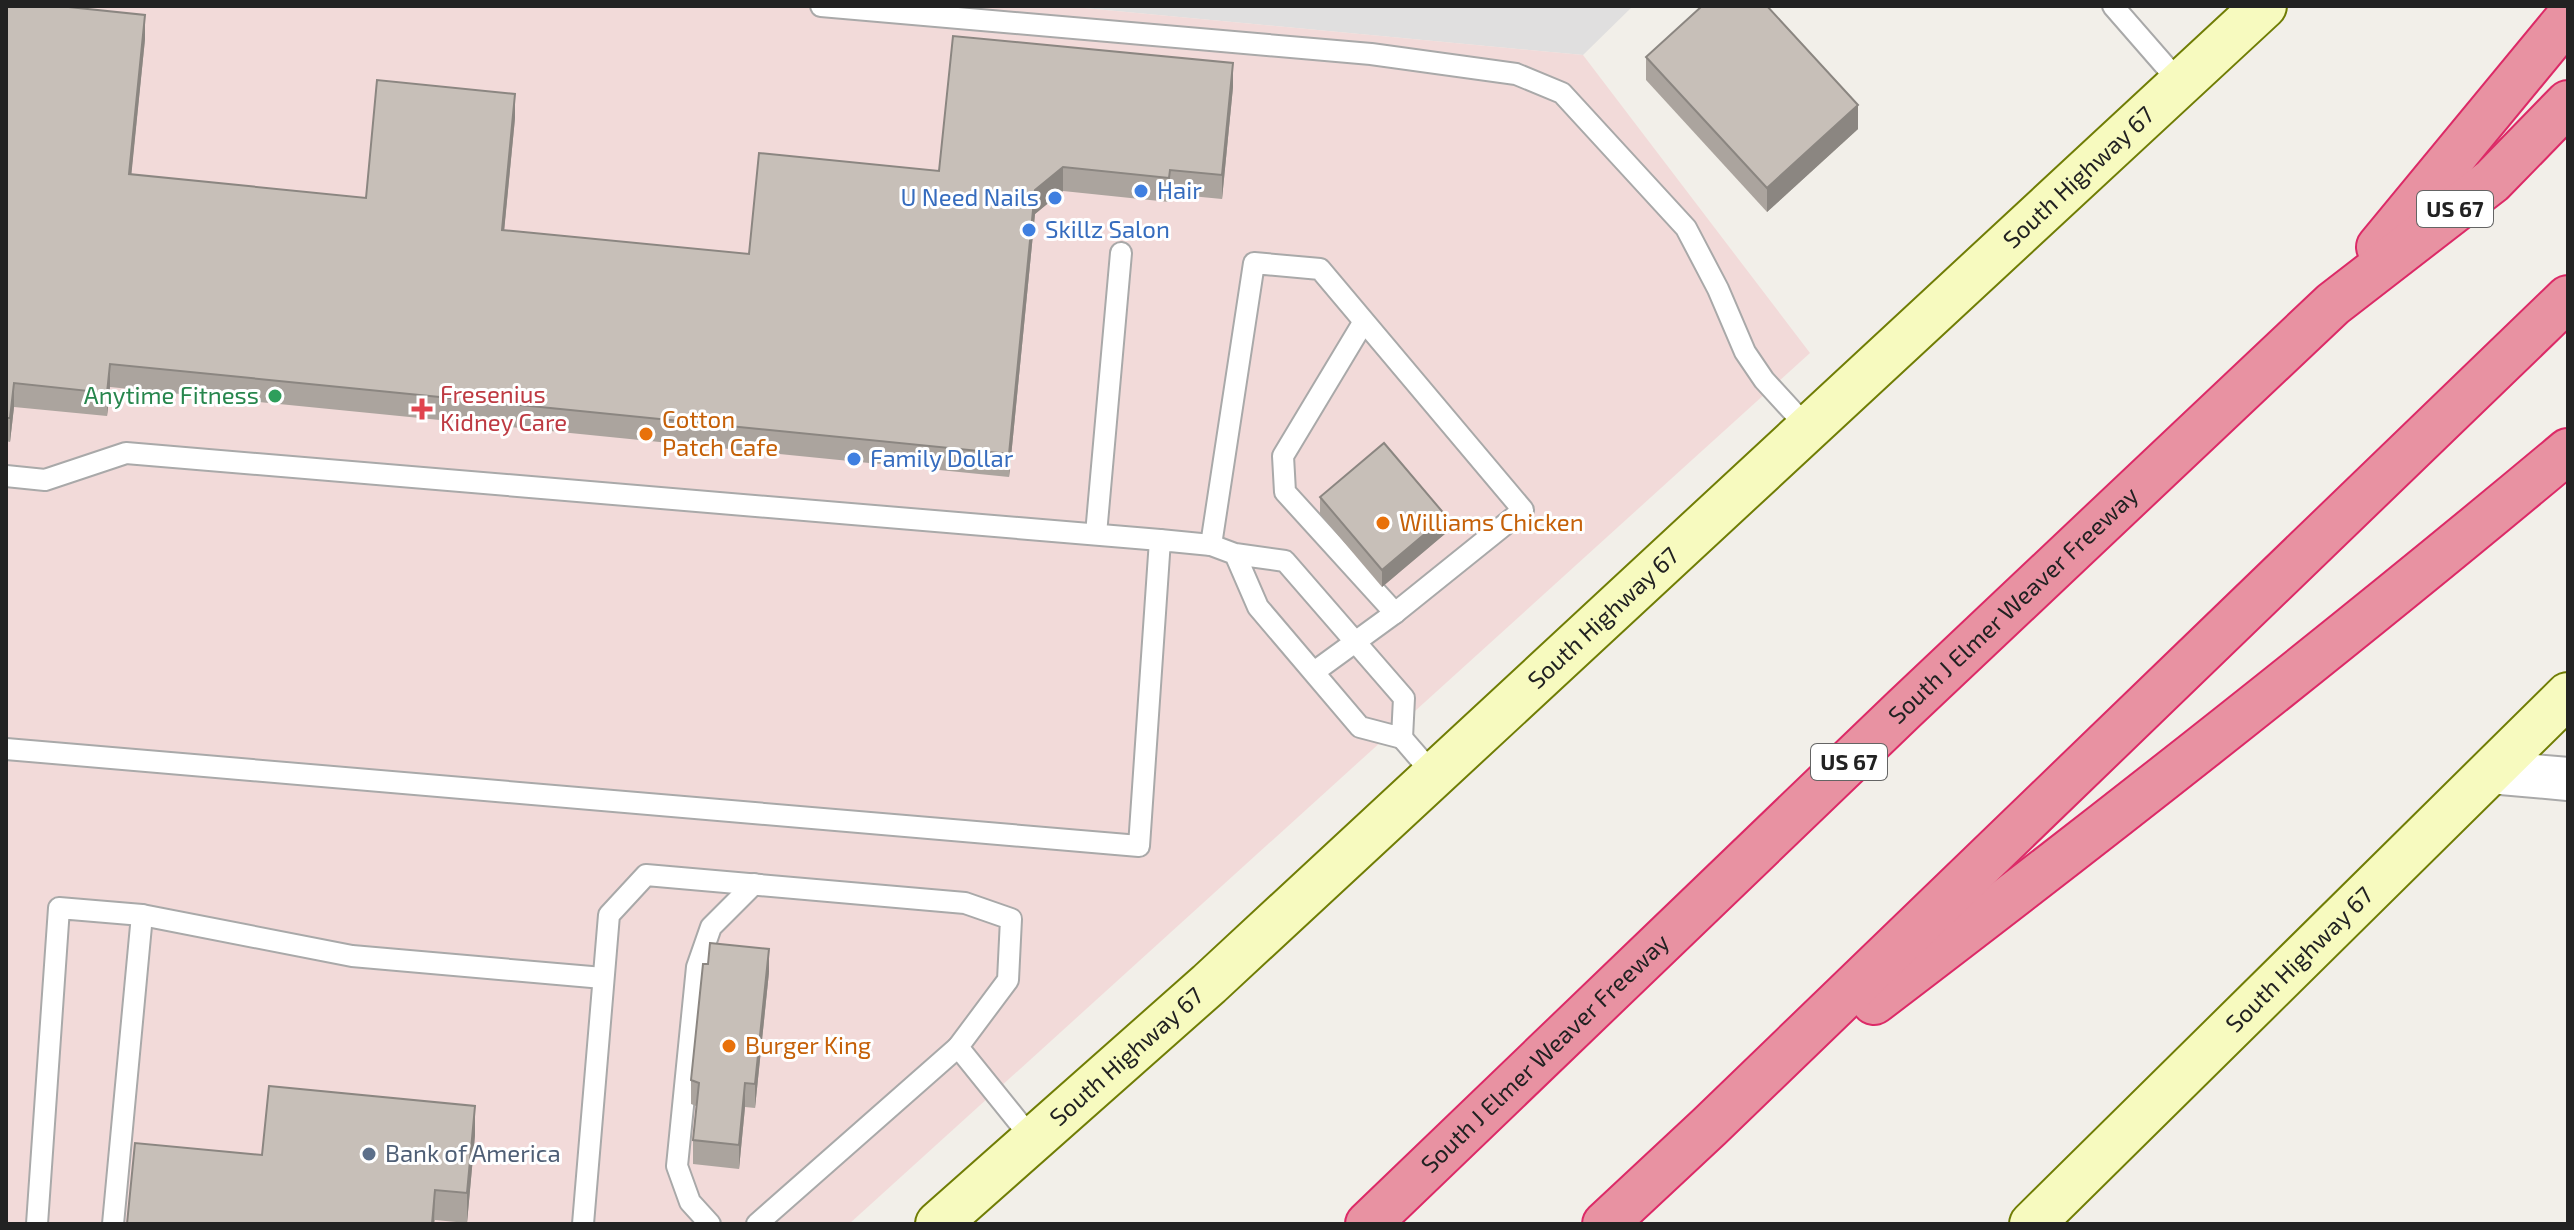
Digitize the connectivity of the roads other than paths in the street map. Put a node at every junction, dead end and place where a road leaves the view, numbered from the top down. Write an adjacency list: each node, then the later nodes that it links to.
1 (821, 6): 11 (lane)
2 (2113, 6): 5 (lane)
3 (2264, 6): 5 (main road, South Highway 67)
4 (2568, 18): 9 (highway)
5 (2181, 84): 11 (main road, South Highway 67)
6 (2568, 103): 9 (highway, South J Elmer Weaver Freeway / US 67)
7 (1121, 253): 14 (lane)
8 (2568, 298): 31 (highway)
9 (2333, 304): 41 (highway, South J Elmer Weaver Freeway / US 67)
10 (1363, 323): 16 (lane); 18 (lane); 18 (lane)
11 (1809, 429): 25 (main road, South Highway 67)
12 (2568, 451): 31 (highway)
13 (6, 476): 14 (lane)
14 (1096, 534): 15 (lane)
15 (1160, 540): 16 (lane); 23 (lane)
16 (1211, 545): 17 (lane)
17 (1235, 554): 19 (lane); 20 (lane)
18 (1395, 613): 19 (lane)
19 (1354, 643): 20 (lane); 22 (lane)
20 (1314, 672): 22 (lane)
21 (2568, 695): 24 (main road, South Highway 67)
22 (1402, 738): 25 (lane)
23 (6, 749)
24 (2490, 772): 26 (street); 34 (main road, South Highway 67)
25 (1434, 775): 32 (main road, South Highway 67)
26 (2568, 779)
27 (754, 884): 29 (lane); 30 (lane); 38 (lane)
28 (142, 915): 29 (lane); 35 (lane); 36 (lane)
29 (603, 978): 37 (lane)
30 (958, 1047): 32 (lane); 39 (lane)
31 (1709, 1127): 42 (highway)
32 (1033, 1140): 33 (main road, South Highway 67)
33 (980, 1204): 40 (main road, South Highway 67)
34 (2048, 1215)
35 (37, 1224)
36 (113, 1224)
37 (583, 1224)
38 (710, 1224)
39 (757, 1224)
40 (938, 1224)
41 (1368, 1224)
42 (1605, 1224)

